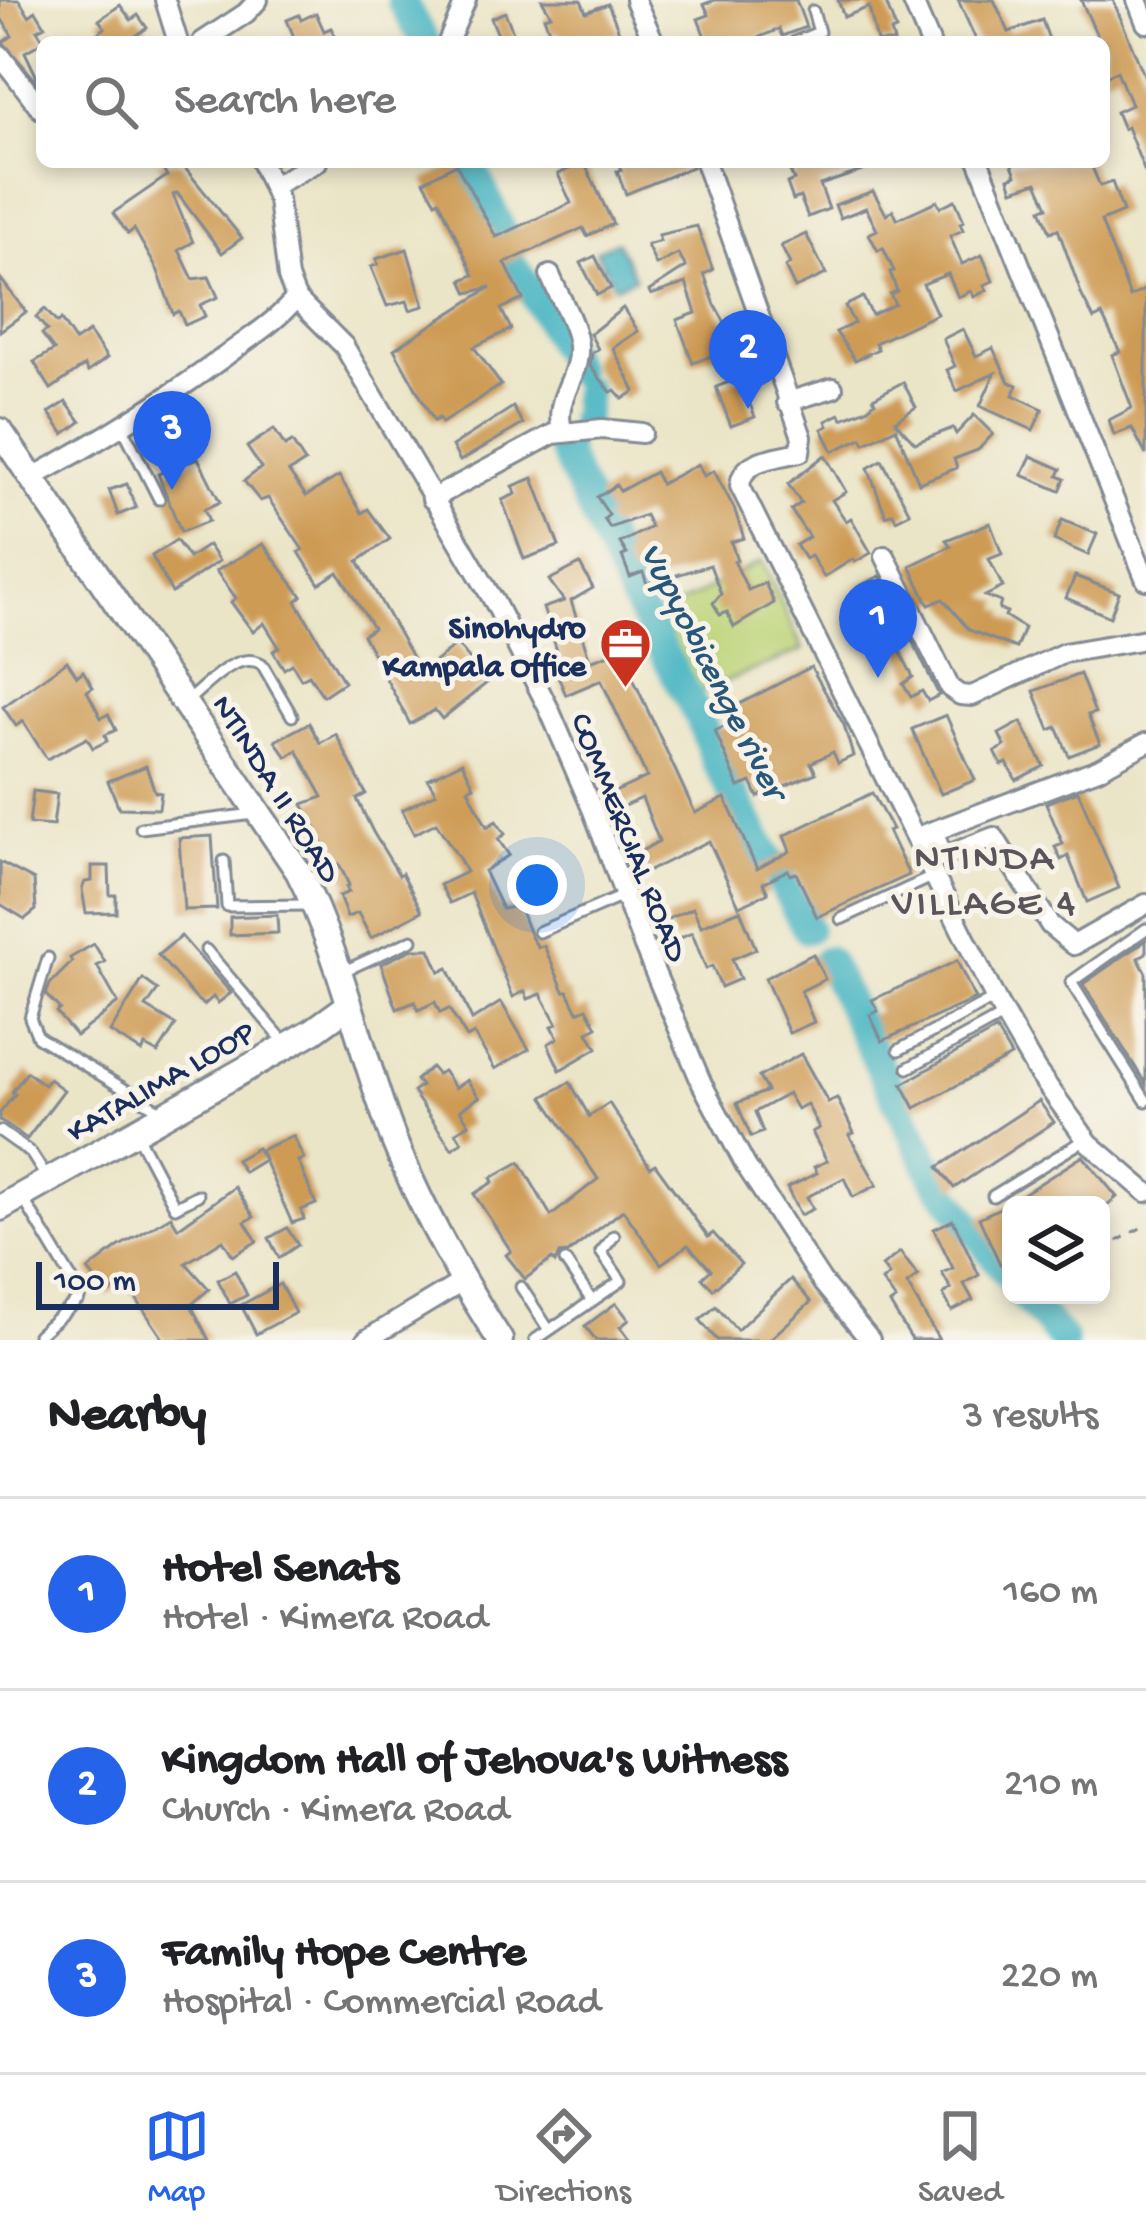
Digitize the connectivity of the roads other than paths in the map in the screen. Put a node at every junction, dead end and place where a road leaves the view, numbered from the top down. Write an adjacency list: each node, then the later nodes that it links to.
1 (165, 0): 9 (street)
2 (258, 0): 10 (street)
3 (466, 0): 11 (street)
4 (635, 0): 12 (street)
5 (912, 0): 14 (street)
6 (1137, 0): 8 (street)
7 (813, 11): 13 (lane)
8 (1146, 23)
9 (176, 36)
10 (210, 36)
11 (451, 36)
12 (651, 36)
13 (809, 36)
14 (927, 36)
15 (0, 55): 16 (street)
16 (36, 102)
17 (264, 168): 21 (street)
18 (306, 168): 21 (street)
19 (708, 168): 25 (street)
20 (981, 168): 34 (street)
21 (273, 186): 23 (street)
22 (550, 275): 28 (street)
23 (296, 298): 26 (street); 32 (street, COMMERCIAL ROAD)
24 (832, 388): 25 (street)
25 (788, 401): 42 (street)
26 (123, 428): 30 (street); 31 (lane)
27 (0, 431): 30 (street, NTINDA II ROAD)
28 (563, 432): 29 (street); 32 (street)
29 (642, 433)
30 (33, 477): 36 (street, NTINDA II ROAD)
31 (159, 499)
32 (432, 499): 45 (street, COMMERCIAL ROAD)
33 (885, 556): 35 (street)
34 (1146, 580)
35 (1146, 639)
36 (186, 702): 37 (lane); 39 (street, NTINDA II ROAD)
37 (292, 716)
38 (1146, 743): 41 (street)
39 (260, 813): 40 (lane); 47 (street, NTINDA II ROAD)
40 (141, 828)
41 (933, 831): 42 (street); 46 (street)
42 (913, 839): 44 (street)
43 (224, 861): 47 (lane)
44 (932, 877): 48 (lane); 56 (street)
45 (625, 895): 50 (lane); 80 (street, COMMERCIAL ROAD)
46 (1146, 904)
47 (315, 905): 54 (street, NTINDA II ROAD)
48 (842, 919)
49 (1146, 928): 60 (lane)
50 (539, 932)
51 (412, 940): 54 (lane)
52 (206, 950): 57 (lane)
53 (48, 958): 61 (lane)
54 (339, 973): 55 (street, NTINDA II ROAD)
55 (349, 1005): 57 (street, KATALIMA LOOP); 72 (street, NTINDA II ROAD)
56 (999, 1006): 58 (lane); 59 (lane); 64 (street)
57 (287, 1045): 61 (street, KATALIMA LOOP)
58 (898, 1050)
59 (908, 1068)
60 (1146, 1101)
61 (164, 1113): 62 (street, KATALIMA LOOP)
62 (134, 1130): 65 (street, KATALIMA LOOP); 67 (lane)
63 (0, 1131): 65 (lane)
64 (1087, 1138): 66 (street); 68 (lane)
65 (48, 1180): 69 (street, KATALIMA LOOP)
66 (1146, 1192)
67 (198, 1195)
68 (993, 1196)
69 (11, 1202): 76 (lane)
70 (614, 1236): 74 (lane)
71 (565, 1261): 74 (lane)
72 (462, 1282): 77 (street); 78 (street, NTINDA II ROAD)
73 (521, 1287): 75 (lane)
74 (592, 1301): 75 (lane)
75 (549, 1330): 79 (lane)
76 (38, 1335)
77 (366, 1340)
78 (500, 1340)
79 (535, 1340)
80 (869, 1340)

